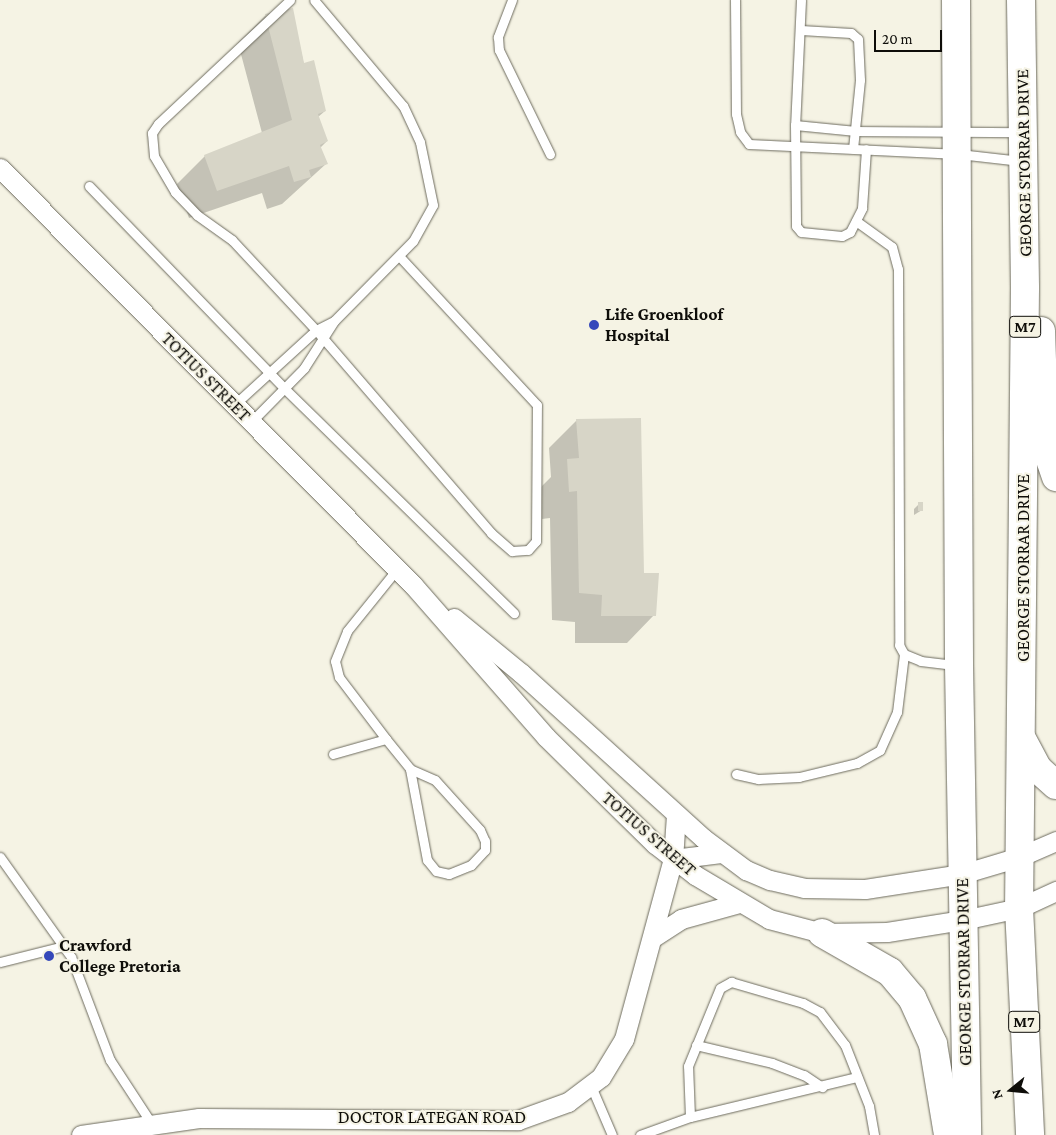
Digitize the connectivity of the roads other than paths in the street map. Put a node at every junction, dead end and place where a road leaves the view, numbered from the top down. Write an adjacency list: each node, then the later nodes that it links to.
1 (290, 0): 24 (lane)
2 (314, 0): 21 (lane)
3 (512, 0): 16 (lane)
4 (735, 0): 13 (lane)
5 (801, 0): 8 (lane)
6 (956, 0): 12 (main road, GEORGE STORRAR DRIVE)
7 (1021, 0): 11 (main road, GEORGE STORRAR DRIVE / M7)
8 (801, 30): 9 (lane); 10 (lane)
9 (795, 125): 10 (lane); 13 (lane)
10 (856, 131): 12 (lane); 14 (lane)
11 (1024, 132): 12 (lane); 17 (main road, GEORGE STORRAR DRIVE / M7)
12 (958, 143): 15 (lane); 17 (lane); 35 (main road, GEORGE STORRAR DRIVE)
13 (795, 148): 14 (lane); 20 (lane)
14 (853, 148): 15 (lane)
15 (866, 149): 20 (lane)
16 (550, 154)
17 (1024, 161): 22 (main road, GEORGE STORRAR DRIVE / M7)
18 (0, 168): 28 (street, TOTIUS STREET)
19 (89, 186): 26 (lane)
20 (856, 221): 34 (lane)
21 (399, 256): 23 (lane); 25 (lane)
22 (1025, 288): 30 (main road); 37 (main road, GEORGE STORRAR DRIVE / M7)
23 (334, 321): 24 (lane); 25 (lane)
24 (316, 330): 25 (lane); 26 (lane)
25 (324, 339): 27 (lane)
26 (270, 372): 27 (lane); 28 (lane)
27 (284, 388): 29 (lane); 33 (lane)
28 (234, 405): 29 (street, TOTIUS STREET)
29 (251, 422): 31 (street, TOTIUS STREET)
30 (1056, 477)
31 (397, 569): 32 (street, TOTIUS STREET); 36 (lane)
32 (413, 585): 42 (street, TOTIUS STREET); 47 (street, TOTIUS STREET)
33 (514, 613)
34 (904, 654): 35 (lane); 40 (lane)
35 (959, 665): 48 (main road, GEORGE STORRAR DRIVE)
36 (386, 739): 38 (lane); 39 (lane)
37 (1022, 739): 41 (main road); 46 (main road, GEORGE STORRAR DRIVE / M7)
38 (333, 754)
39 (410, 769): 39 (lane)
40 (736, 774)
41 (1056, 785)
42 (676, 815): 44 (street, TOTIUS STREET); 47 (street, DOCTOR LATEGAN ROAD)
43 (1056, 841): 46 (street, TOTIUS STREET)
44 (722, 853): 47 (street); 48 (street, TOTIUS STREET)
45 (0, 857): 55 (lane)
46 (1019, 857): 48 (street, TOTIUS STREET); 51 (main road, GEORGE STORRAR DRIVE / M7)
47 (673, 859): 50 (street, TOTIUS STREET); 54 (street, DOCTOR LATEGAN ROAD)
48 (962, 874): 52 (main road, GEORGE STORRAR DRIVE)
49 (1056, 891): 51 (street, TOTIUS STREET)
50 (739, 904): 53 (street, TOTIUS STREET); 54 (street)
51 (1019, 908): 52 (street, TOTIUS STREET); 69 (main road, GEORGE STORRAR DRIVE / M7)
52 (963, 920): 53 (street, TOTIUS STREET); 68 (main road, GEORGE STORRAR DRIVE)
53 (822, 933): 67 (main road)
54 (652, 938): 59 (street, DOCTOR LATEGAN ROAD)
55 (64, 946): 56 (lane); 62 (lane)
56 (0, 962)
57 (696, 1045): 58 (lane); 60 (lane); 61 (lane)
58 (858, 1077): 60 (lane); 66 (lane)
59 (591, 1086): 62 (street, DOCTOR LATEGAN ROAD); 64 (lane)
60 (822, 1087): 61 (lane)
61 (690, 1117): 65 (lane)
62 (151, 1122): 63 (street, DOCTOR LATEGAN ROAD)
63 (81, 1135)
64 (612, 1135)
65 (640, 1135)
66 (874, 1135)
67 (948, 1135)
68 (967, 1135)
69 (1030, 1135)

